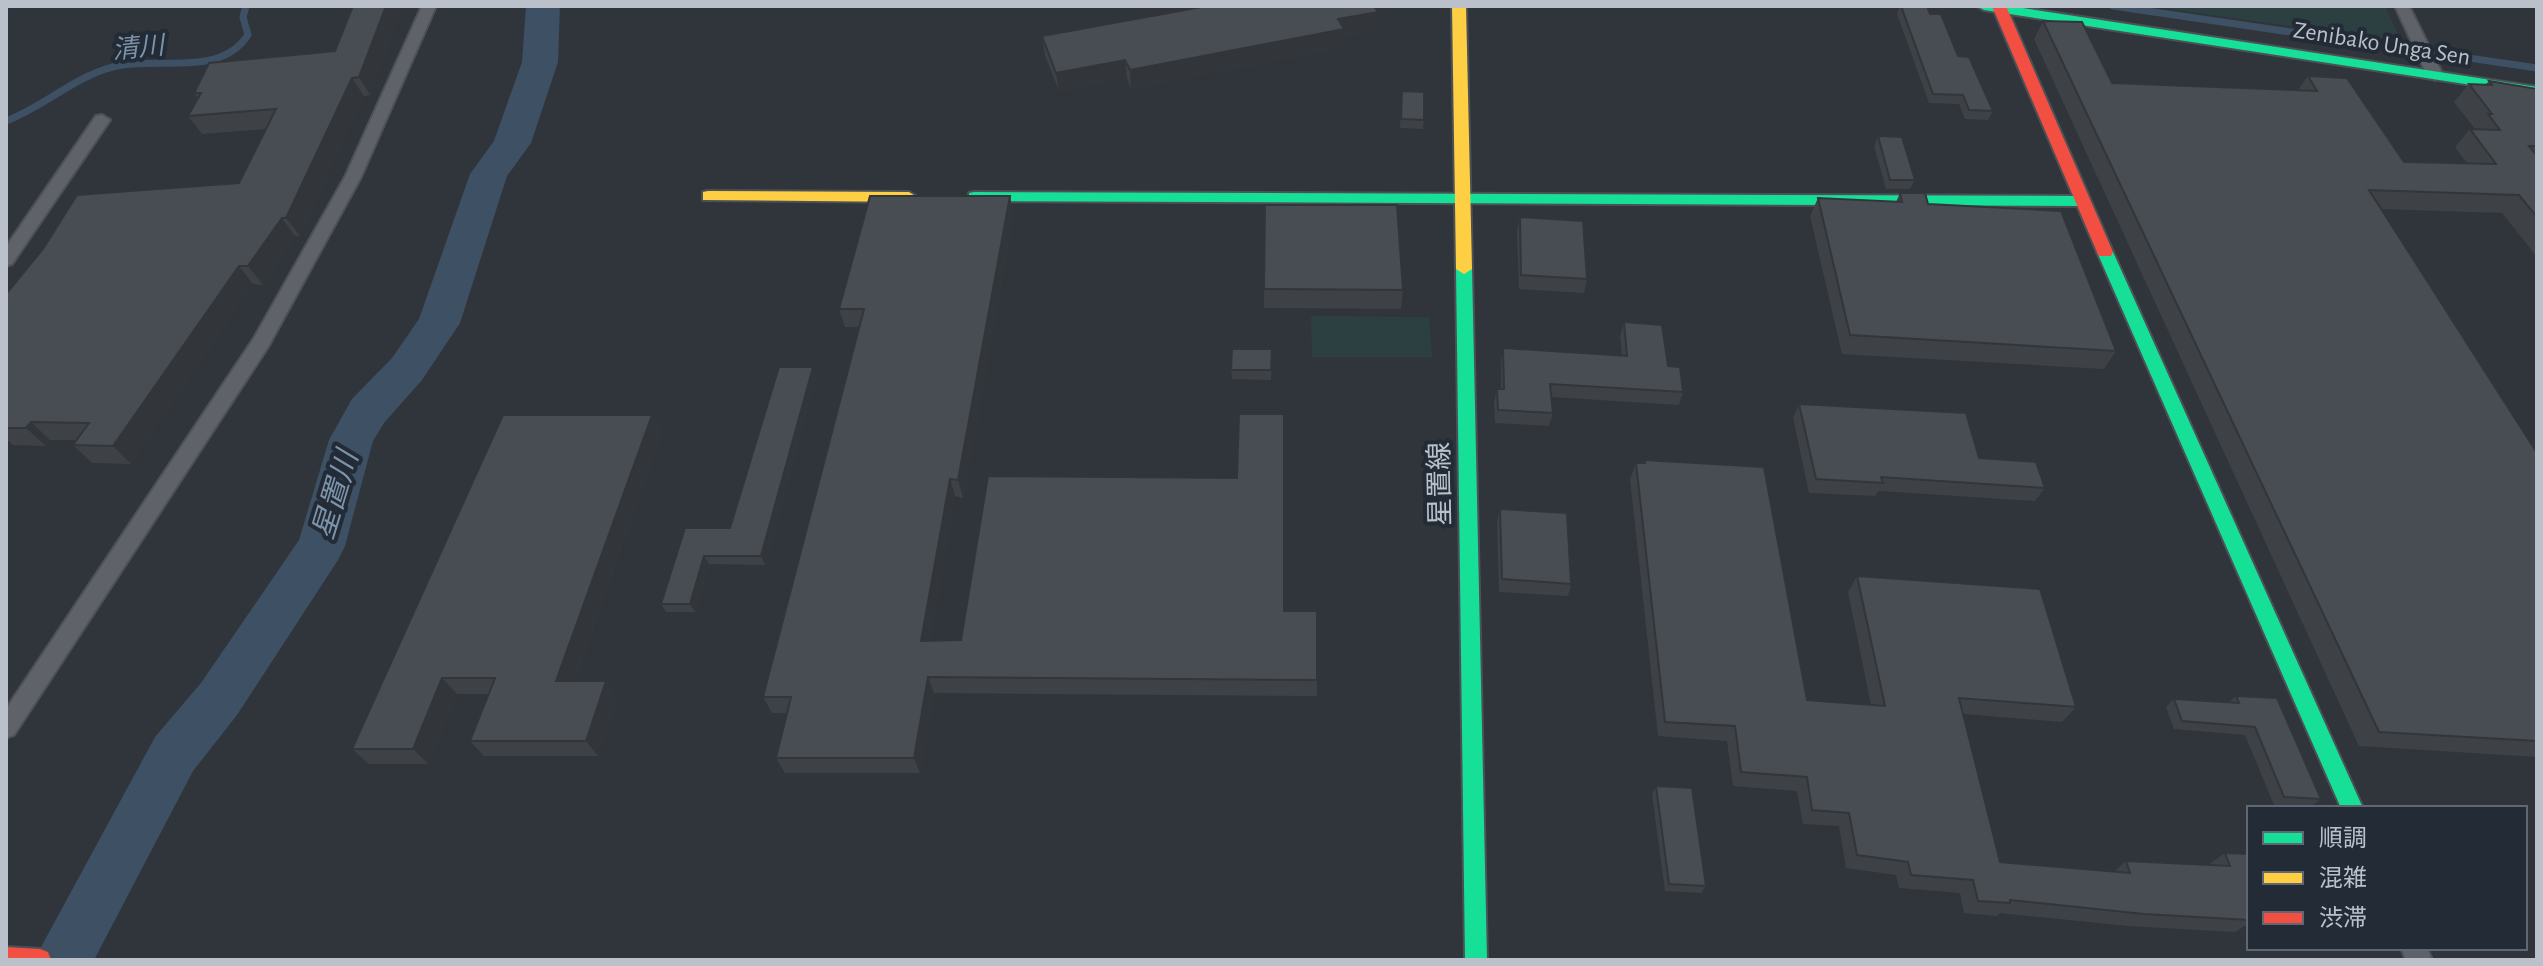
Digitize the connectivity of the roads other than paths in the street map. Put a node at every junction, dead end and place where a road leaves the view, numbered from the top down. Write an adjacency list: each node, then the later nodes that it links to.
1 (429, 6): 14 (street)
2 (1459, 6): 11 (main road, 星置線)
3 (2402, 6): 5 (street)
4 (1994, 7): 5 (main road, Zenibako Unga Sen); 12 (main road)
5 (2431, 67): 6 (main road, Zenibako Unga Sen)
6 (2537, 91)
7 (102, 120): 13 (street)
8 (708, 196): 9 (main road)
9 (928, 197)
10 (959, 197): 11 (main road)
11 (1462, 199): 12 (main road); 18 (main road, 星置線)
12 (2082, 201): 15 (main road)
13 (6, 260)
14 (6, 728)
15 (2351, 806)
16 (6, 958): 17 (main road)
17 (40, 960)
18 (1476, 960)

